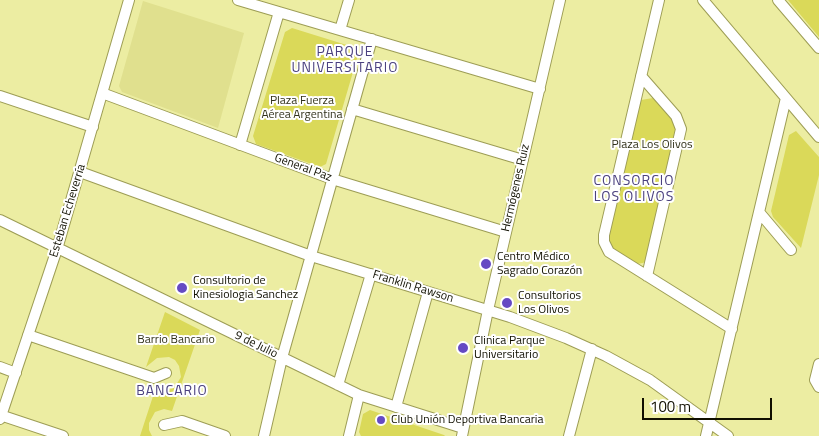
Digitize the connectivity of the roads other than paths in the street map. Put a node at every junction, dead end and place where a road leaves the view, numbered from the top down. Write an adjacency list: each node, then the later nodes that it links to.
1 (129, 0): 14 (street, Esteban Echeverría)
2 (238, 0): 8 (street)
3 (349, 0): 9 (street)
4 (559, 0): 13 (street, Hermógenes Ruiz)
5 (659, 0): 12 (street)
6 (703, 0): 16 (street)
7 (778, 0): 11 (street)
8 (279, 12): 9 (street); 20 (street)
9 (340, 30): 10 (street)
10 (372, 39): 13 (street); 17 (street)
11 (819, 48)
12 (641, 76): 31 (street); 31 (street)
13 (540, 88): 21 (street, Hermógenes Ruiz)
14 (102, 93): 18 (street, Esteban Echeverría); 20 (street, General Paz)
15 (0, 96): 18 (street)
16 (786, 98): 19 (street); 24 (street)
17 (352, 109): 21 (street); 23 (street)
18 (93, 128): 22 (street, Esteban Echeverría)
19 (819, 137)
20 (240, 145): 23 (street, General Paz)
21 (523, 160): 26 (street, Hermógenes Ruiz)
22 (80, 172): 27 (street, Esteban Echeverría); 29 (street, Franklin Rawson)
23 (332, 179): 26 (street, General Paz); 29 (street)
24 (759, 212): 28 (street); 34 (street)
25 (0, 220): 27 (street, 9 de Julio)
26 (506, 232): 33 (street, Hermógenes Ruiz)
27 (57, 249): 35 (street, Esteban Echeverría); 37 (street, 9 de Julio)
28 (792, 250)
29 (311, 256): 30 (street, Franklin Rawson); 37 (street)
30 (371, 274): 32 (street, Franklin Rawson); 42 (street)
31 (647, 276): 34 (street)
32 (428, 292): 33 (street, Franklin Rawson); 45 (street)
33 (488, 310): 36 (street, Franklin Rawson); 49 (street, Hermógenes Ruiz)
34 (732, 329): 47 (street)
35 (28, 335): 40 (street, Esteban Echeverría); 41 (street)
36 (592, 349): 47 (street, Franklin Rawson); 54 (street)
37 (282, 358): 42 (street, 9 de Julio); 52 (street)
38 (819, 364): 43 (street)
39 (0, 367): 40 (street)
40 (16, 373): 46 (street, Esteban Echeverría)
41 (166, 373)
42 (338, 385): 44 (street, 9 de Julio)
43 (817, 385)
44 (359, 395): 45 (street, 9 de Julio); 53 (street)
45 (396, 407): 49 (street, 9 de Julio)
46 (0, 417): 50 (street)
47 (710, 421): 55 (street); 56 (street, Franklin Rawson)
48 (164, 426): 51 (street)
49 (463, 432)
50 (63, 436)
51 (226, 436)
52 (264, 436)
53 (349, 436)
54 (569, 436)
55 (706, 436)
56 (728, 436)

